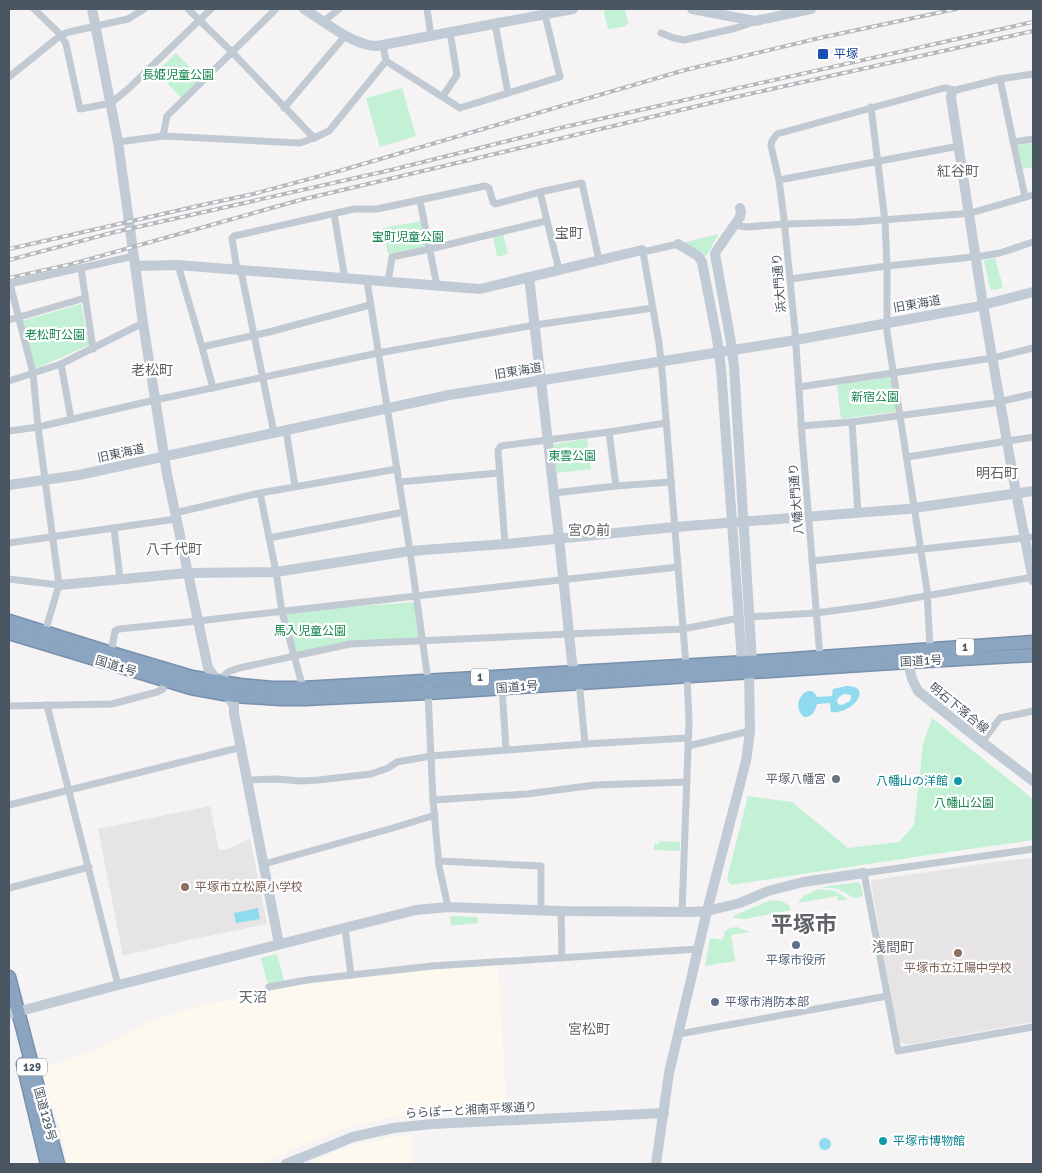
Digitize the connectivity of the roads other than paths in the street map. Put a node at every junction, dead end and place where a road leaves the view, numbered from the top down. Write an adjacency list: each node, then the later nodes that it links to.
1 (34, 9): 22 (street)
2 (92, 9): 19 (street)
3 (144, 9): 19 (street)
4 (188, 9): 15 (street)
5 (211, 9): 15 (street)
6 (276, 9): 26 (street)
7 (304, 9): 16 (street)
8 (339, 9): 16 (street)
9 (427, 9): 24 (street)
10 (573, 9): 14 (street)
11 (692, 9): 17 (street)
12 (811, 9): 13 (street)
13 (794, 11): 17 (street)
14 (541, 13): 18 (street); 32 (street)
15 (200, 21): 26 (street); 34 (street)
16 (324, 21): 23 (street)
17 (755, 21): 21 (street)
18 (495, 24): 20 (street); 32 (street)
19 (96, 27): 22 (street); 34 (street)
20 (450, 32): 24 (street); 33 (street)
21 (661, 33)
22 (62, 35): 29 (street); 34 (street)
23 (345, 36): 25 (street); 35 (street)
24 (431, 36): 25 (street)
25 (383, 45): 27 (street)
26 (231, 51): 35 (street); 37 (street)
27 (386, 61): 33 (street); 38 (street)
28 (1033, 74): 30 (street, 浜大門通り)
29 (9, 77)
30 (1000, 79): 31 (street, 浜大門通り); 41 (street)
31 (952, 91): 36 (street, 浜大門通り); 42 (street)
32 (508, 93): 33 (street)
33 (443, 96)
34 (111, 103): 40 (street)
35 (284, 108): 38 (street)
36 (871, 108): 43 (street); 44 (street, 浜大門通り)
37 (163, 136): 38 (street); 40 (street)
38 (314, 138)
39 (1033, 139): 41 (street)
40 (118, 142): 62 (street)
41 (1013, 142): 47 (street)
42 (959, 146): 43 (street); 50 (street)
43 (878, 161): 44 (street); 52 (street)
44 (778, 180): 55 (street, 浜大門通り)
45 (540, 192): 48 (street); 53 (street); 61 (street)
46 (1033, 195): 47 (street)
47 (1025, 197): 50 (street)
48 (420, 201): 51 (street); 58 (street)
49 (740, 208): 54 (street)
50 (969, 213): 52 (street); 60 (street)
51 (334, 214): 66 (street); 69 (street)
52 (884, 220): 55 (street); 64 (street)
53 (546, 221): 58 (street); 67 (street)
54 (736, 222): 55 (street); 90 (street)
55 (785, 224): 70 (street, 浜大門通り)
56 (1033, 242): 60 (street)
57 (678, 244): 59 (street); 91 (street)
58 (430, 249): 72 (street); 74 (street)
59 (643, 252): 61 (street); 79 (street)
60 (976, 257): 64 (street); 78 (street)
61 (599, 260): 67 (street)
62 (135, 261): 63 (street); 65 (street); 83 (street)
63 (178, 264): 66 (street); 87 (street)
64 (886, 266): 70 (street); 82 (street)
65 (81, 268): 73 (street); 76 (street)
66 (239, 270): 69 (street); 85 (street)
67 (559, 270): 68 (street)
68 (529, 277): 74 (street); 84 (street)
69 (344, 279): 71 (street)
70 (790, 279): 86 (street, 浜大門通り)
71 (366, 281): 72 (street); 77 (street)
72 (388, 282): 74 (street)
73 (9, 284): 80 (street)
74 (437, 286)
75 (1033, 292): 78 (street, 旧東海道)
76 (85, 298): 80 (street); 88 (street)
77 (370, 305): 85 (street); 92 (street)
78 (983, 305): 82 (street, 旧東海道); 93 (street)
79 (653, 308): 84 (street); 94 (street)
80 (18, 317): 81 (street); 96 (street)
81 (9, 320)
82 (887, 322): 86 (street, 旧東海道); 97 (street)
83 (143, 323): 88 (street); 104 (street)
84 (535, 325): 92 (street); 99 (street)
85 (253, 336): 87 (street); 98 (street)
86 (796, 340): 90 (street, 旧東海道); 101 (street, 八幡大門通り)
87 (202, 347): 102 (street)
88 (93, 348): 95 (street)
89 (1033, 348): 93 (street)
90 (732, 350): 91 (street, 旧東海道); 139 (street)
91 (719, 352): 94 (street, 旧東海道); 140 (street)
92 (378, 353): 98 (street); 106 (street)
93 (992, 358): 97 (street); 105 (street)
94 (661, 361): 99 (street, 旧東海道); 110 (street)
95 (61, 364): 96 (street); 108 (street)
96 (34, 373): 100 (street); 112 (street)
97 (894, 374): 101 (street); 107 (street)
98 (262, 378): 102 (street); 116 (street)
99 (540, 380): 106 (street, 旧東海道); 118 (street)
100 (9, 381)
101 (799, 387): 111 (street, 八幡大門通り)
102 (212, 388): 104 (street)
103 (1033, 394): 105 (street)
104 (155, 400): 108 (street); 120 (street)
105 (1000, 402): 107 (street); 119 (street)
106 (387, 408): 114 (street, 旧東海道); 122 (street)
107 (900, 416): 109 (street); 121 (street)
108 (70, 419): 112 (street)
109 (852, 422): 111 (street); 136 (street)
110 (666, 423): 115 (street); 126 (street)
111 (801, 426): 138 (street, 八幡大門通り)
112 (38, 427): 113 (street); 124 (street)
113 (9, 430)
114 (286, 430): 116 (street, 旧東海道); 128 (street)
115 (608, 432): 118 (street); 129 (street)
116 (274, 433): 120 (street, 旧東海道)
117 (1033, 436): 119 (street)
118 (547, 440): 123 (street); 132 (street)
119 (1007, 441): 121 (street); 133 (street)
120 (164, 457): 124 (street, 旧東海道); 137 (street)
121 (907, 457): 134 (street)
122 (397, 469): 125 (street); 128 (street)
123 (499, 473): 125 (street); 148 (street)
124 (45, 480): 127 (street, 旧東海道); 143 (street)
125 (399, 482): 135 (street)
126 (671, 482): 129 (street); 141 (street)
127 (9, 485)
128 (295, 486): 131 (street)
129 (616, 486): 132 (street)
130 (1033, 491): 133 (street)
131 (260, 493): 137 (street); 145 (street)
132 (554, 493): 146 (street)
133 (1016, 493): 134 (street); 144 (street)
134 (914, 508): 136 (street); 149 (street)
135 (404, 512): 145 (street); 150 (street)
136 (858, 512): 138 (street)
137 (176, 516): 142 (street); 154 (street)
138 (808, 516): 139 (street); 151 (street, 八幡大門通り)
139 (744, 521): 140 (street); 164 (street)
140 (733, 522): 141 (street); 164 (street)
141 (675, 527): 146 (street); 152 (street)
142 (114, 528): 143 (street); 157 (street)
143 (53, 537): 147 (street); 159 (street)
144 (1029, 537): 149 (street); 155 (street)
145 (269, 538): 153 (street)
146 (559, 538): 148 (street); 158 (street)
147 (9, 543)
148 (504, 544): 150 (street)
149 (921, 549): 151 (street); 160 (street)
150 (410, 551): 153 (street); 161 (street)
151 (812, 561): 163 (street, 八幡大門通り)
152 (678, 568): 158 (street); 167 (street)
153 (276, 572): 154 (street); 162 (street)
154 (188, 573): 157 (street); 166 (street)
155 (1033, 578): 160 (street)
156 (9, 579): 159 (street)
157 (120, 579): 159 (street)
158 (563, 580): 161 (street); 170 (street)
159 (58, 585): 169 (street)
160 (927, 595): 163 (street); 173 (street)
161 (416, 596): 162 (street); 171 (street)
162 (282, 612): 166 (street); 177 (street)
163 (816, 613): 164 (street); 178 (street, 八幡大門通り)
164 (744, 617): 167 (street); 181 (street)
165 (9, 620): 169 (highway, 国道1号 / 1)
166 (198, 621): 174 (street); 186 (street)
167 (683, 630): 170 (street); 182 (street)
168 (9, 632): 185 (highway, 国道1号 / 1)
169 (45, 632): 174 (highway, 国道1号 / 1)
170 (569, 634): 171 (street); 184 (street)
171 (423, 640): 177 (street); 187 (street)
172 (1033, 642): 173 (highway, 国道1号 / 1)
173 (930, 649): 175 (highway, 国道1号 / 1); 179 (highway)
174 (111, 653): 186 (highway, 国道1号 / 1)
175 (851, 655): 178 (highway, 国道1号 / 1); 180 (street)
176 (1033, 655): 179 (highway, 国道1号 / 1)
177 (294, 657): 186 (street); 189 (street)
178 (820, 657): 181 (highway, 国道1号 / 1)
179 (962, 659): 180 (highway, 国道1号 / 1)
180 (908, 662): 183 (highway, 国道1号 / 1); 197 (street, 明石下落合線)
181 (748, 665): 182 (highway, 国道1号 / 1); 183 (highway, 国道1号 / 1); 188 (street)
182 (686, 671): 184 (highway, 国道1号 / 1); 196 (street)
183 (765, 672): 188 (street)
184 (575, 677): 187 (highway, 国道1号 / 1); 190 (highway, 国道1号 / 1); 198 (street)
185 (165, 681): 186 (highway, 国道1号 / 1); 192 (street)
186 (211, 683): 191 (highway, 国道1号 / 1)
187 (428, 686): 189 (highway, 国道1号 / 1); 190 (highway, 国道1号 / 1); 191 (highway, 国道1号 / 1); 202 (street)
188 (749, 686): 195 (street)
189 (303, 688): 191 (highway, 国道1号 / 1)
190 (502, 688): 201 (street)
191 (234, 695): 200 (street)
192 (47, 705): 193 (street); 206 (street)
193 (9, 706)
194 (1033, 711): 197 (street)
195 (750, 731): 199 (street); 219 (street)
196 (688, 738): 198 (street); 199 (street)
197 (982, 742): 204 (street, 明石下落合線)
198 (585, 744): 201 (street)
199 (688, 746): 205 (street)
200 (242, 747): 203 (street); 206 (street)
201 (506, 750): 202 (street)
202 (431, 756): 203 (street); 207 (street)
203 (248, 780): 212 (street)
204 (1033, 781)
205 (687, 782): 207 (street); 220 (street)
206 (69, 790): 208 (street); 213 (street)
207 (433, 800): 209 (street)
208 (9, 805)
209 (435, 815): 211 (street); 212 (street)
210 (1033, 849): 214 (street)
211 (440, 861): 216 (street); 217 (street)
212 (264, 864): 222 (street)
213 (89, 868): 215 (street); 227 (street)
214 (864, 873): 219 (street); 229 (street)
215 (9, 888)
216 (448, 907): 217 (street); 221 (street)
217 (541, 910): 218 (street)
218 (561, 911): 220 (street); 224 (street)
219 (707, 911): 220 (street); 223 (street)
220 (682, 913)
221 (344, 928): 222 (street); 225 (street)
222 (279, 944): 227 (street)
223 (698, 949): 224 (street); 232 (street)
224 (562, 958): 225 (street)
225 (351, 975): 228 (street)
226 (9, 978): 230 (highway, 国道129号 / 129)
227 (118, 985): 230 (street)
228 (269, 987)
229 (887, 996): 231 (street); 232 (street)
230 (11, 1013): 234 (highway, 国道129号 / 129); 235 (highway, 国道129号 / 129)
231 (1033, 1027)
232 (678, 1034): 233 (street)
233 (664, 1113): 236 (street, ららぽーと湘南平塚通り); 237 (street)
234 (47, 1164)
235 (58, 1164)
236 (286, 1164)
237 (656, 1164)

